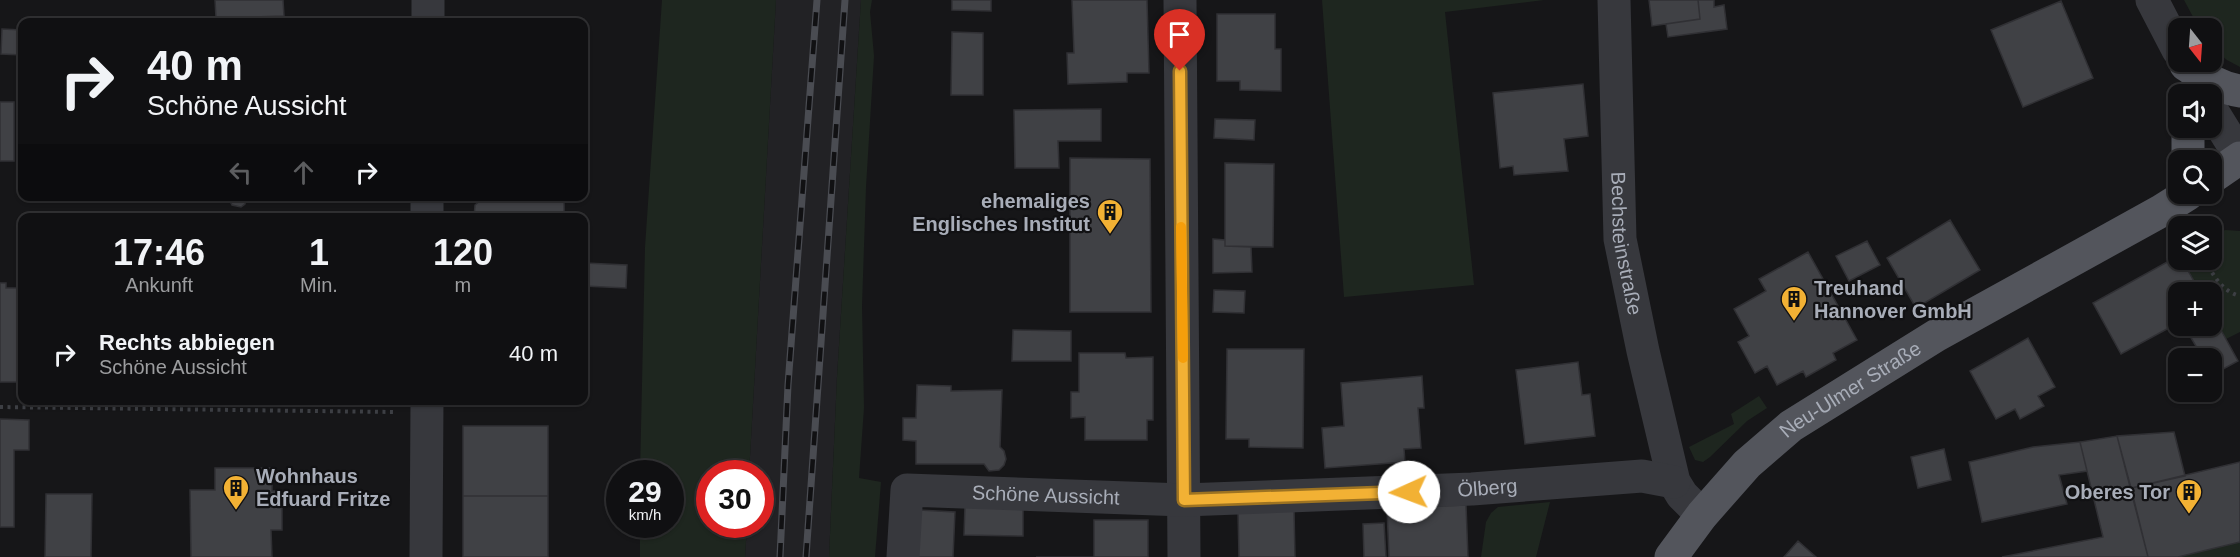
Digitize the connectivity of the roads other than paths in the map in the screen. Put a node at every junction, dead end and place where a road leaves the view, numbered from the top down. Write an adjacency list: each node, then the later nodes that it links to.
1 (428, 0): 5 (street)
2 (1180, 0): 15 (street)
3 (1614, 0): 14 (street, Bechsteinstraße)
4 (2152, 0): 6 (street)
5 (428, 18)
6 (2168, 34)
7 (2191, 72): 8 (main road)
8 (2240, 91)
9 (2222, 127): 10 (street)
10 (2240, 157): 11 (main road)
11 (2222, 170)
12 (2168, 203): 16 (main road, Neu-Ulmer Straße)
13 (427, 407): 17 (street)
14 (1674, 482): 15 (street, Ölberg); 16 (street)
15 (1184, 500): 18 (street, Schöne Aussicht); 19 (street)
16 (1702, 515): 20 (main road, Neu-Ulmer Straße)
17 (426, 557)
18 (903, 557)
19 (1184, 557)
20 (1671, 557)

